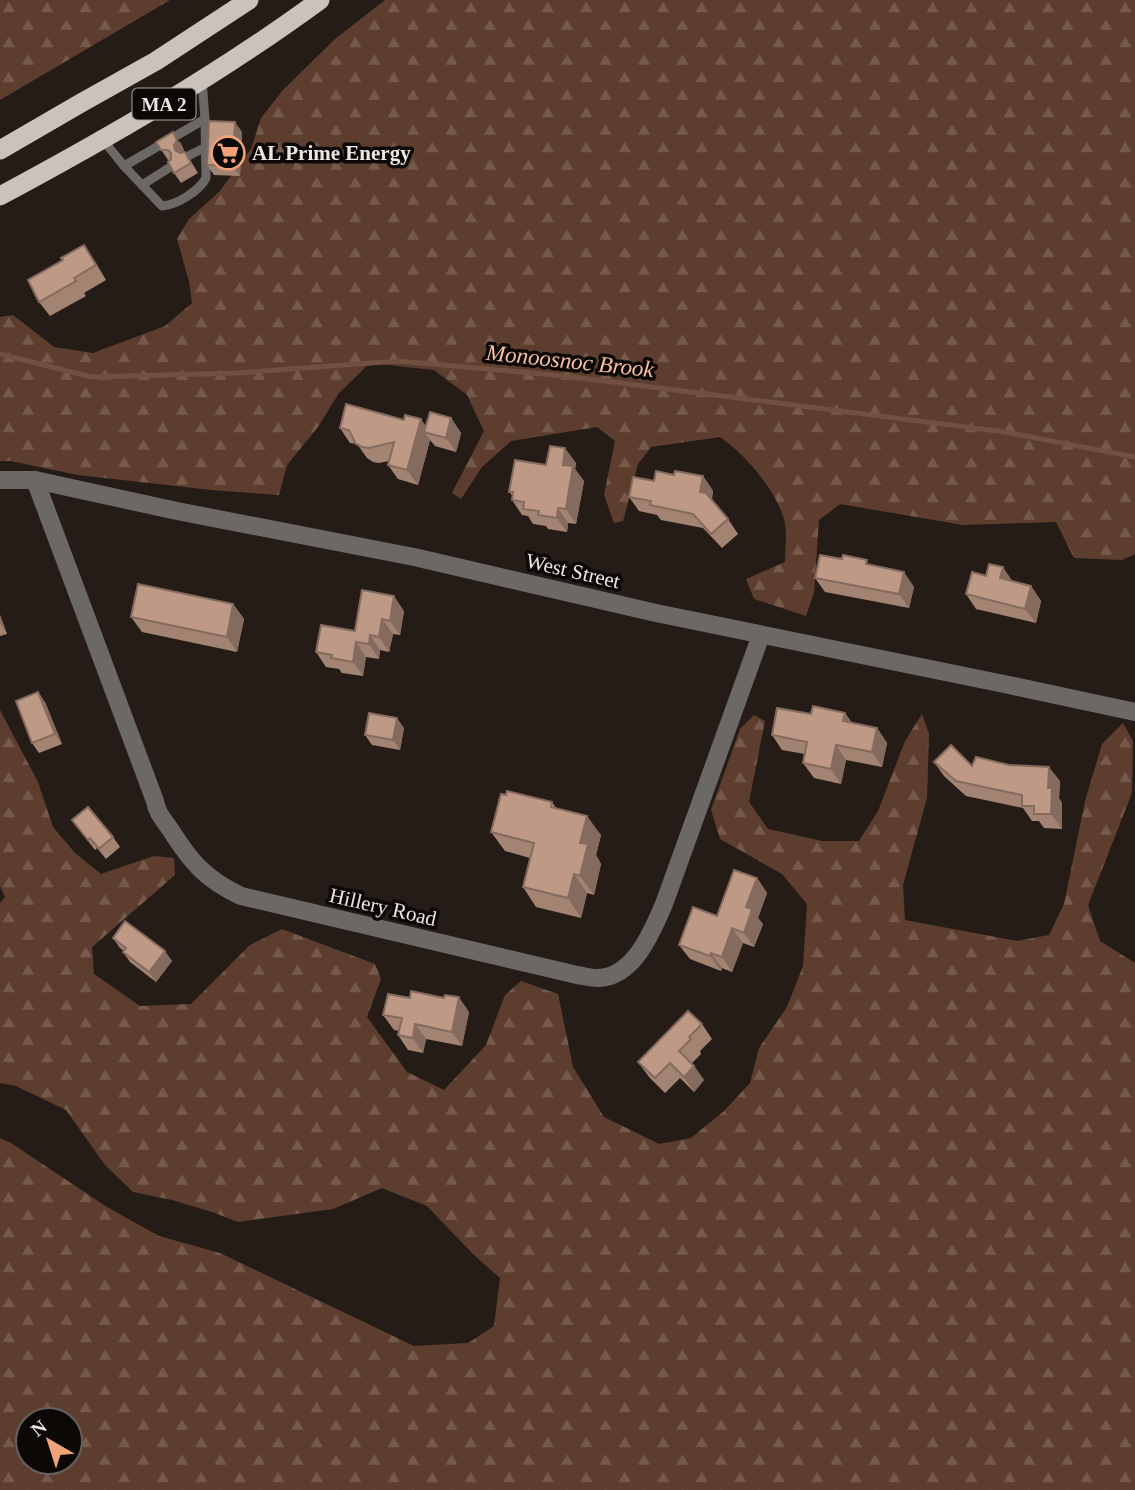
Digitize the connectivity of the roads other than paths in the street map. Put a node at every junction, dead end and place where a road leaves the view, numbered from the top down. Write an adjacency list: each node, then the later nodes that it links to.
1 (249, 0): 7 (highway, MA 2)
2 (320, 0): 3 (highway, MA 2)
3 (202, 79): 4 (lane); 5 (highway, MA 2)
4 (205, 119): 6 (lane); 9 (lane)
5 (103, 140): 9 (lane); 12 (highway, MA 2)
6 (206, 148): 8 (lane); 11 (lane)
7 (0, 150)
8 (188, 156)
9 (124, 166): 11 (lane)
10 (172, 166): 11 (lane)
11 (142, 185)
12 (0, 196)
13 (0, 480): 14 (street, West Street)
14 (36, 480): 15 (street, West Street); 15 (street, Hillery Road)
15 (761, 635): 16 (street, West Street)
16 (1135, 712)

